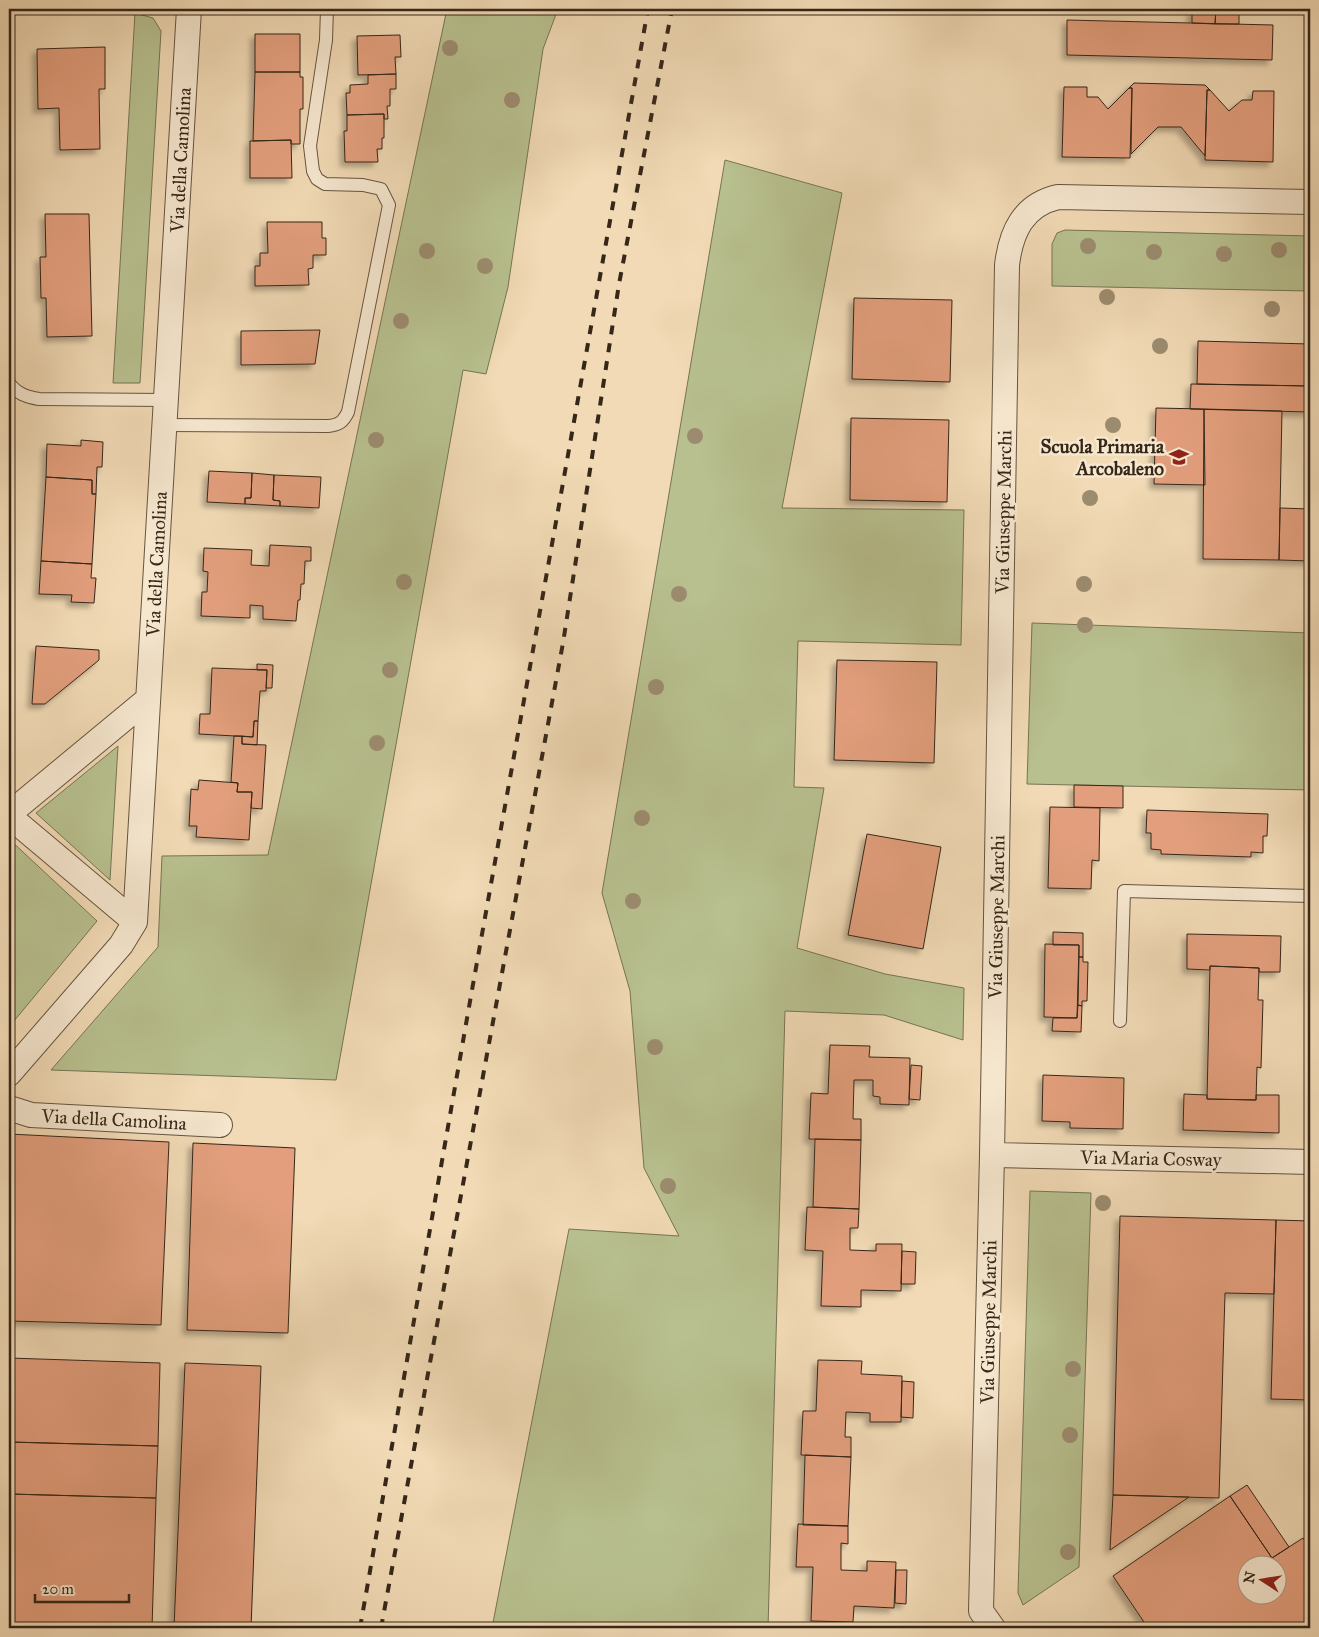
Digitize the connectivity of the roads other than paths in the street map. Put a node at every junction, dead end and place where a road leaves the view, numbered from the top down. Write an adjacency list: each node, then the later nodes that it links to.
1 (189, 9): 5 (street, Via della Camolina)
2 (327, 9): 6 (lane)
3 (1310, 202): 15 (street, Via Giuseppe Marchi)
4 (9, 384): 5 (lane)
5 (166, 400): 6 (street, Via della Camolina)
6 (165, 425): 7 (street, Via della Camolina)
7 (148, 699): 8 (street); 10 (street, Via della Camolina)
8 (9, 815): 10 (street)
9 (1310, 896): 11 (lane)
10 (134, 922): 12 (street, Via della Camolina)
11 (1120, 1022)
12 (9, 1074)
13 (9, 1108): 14 (street, Via della Camolina)
14 (220, 1125)
15 (992, 1155): 16 (street, Via Maria Cosway); 17 (street, Via Giuseppe Marchi)
16 (1310, 1162)
17 (993, 1628)

